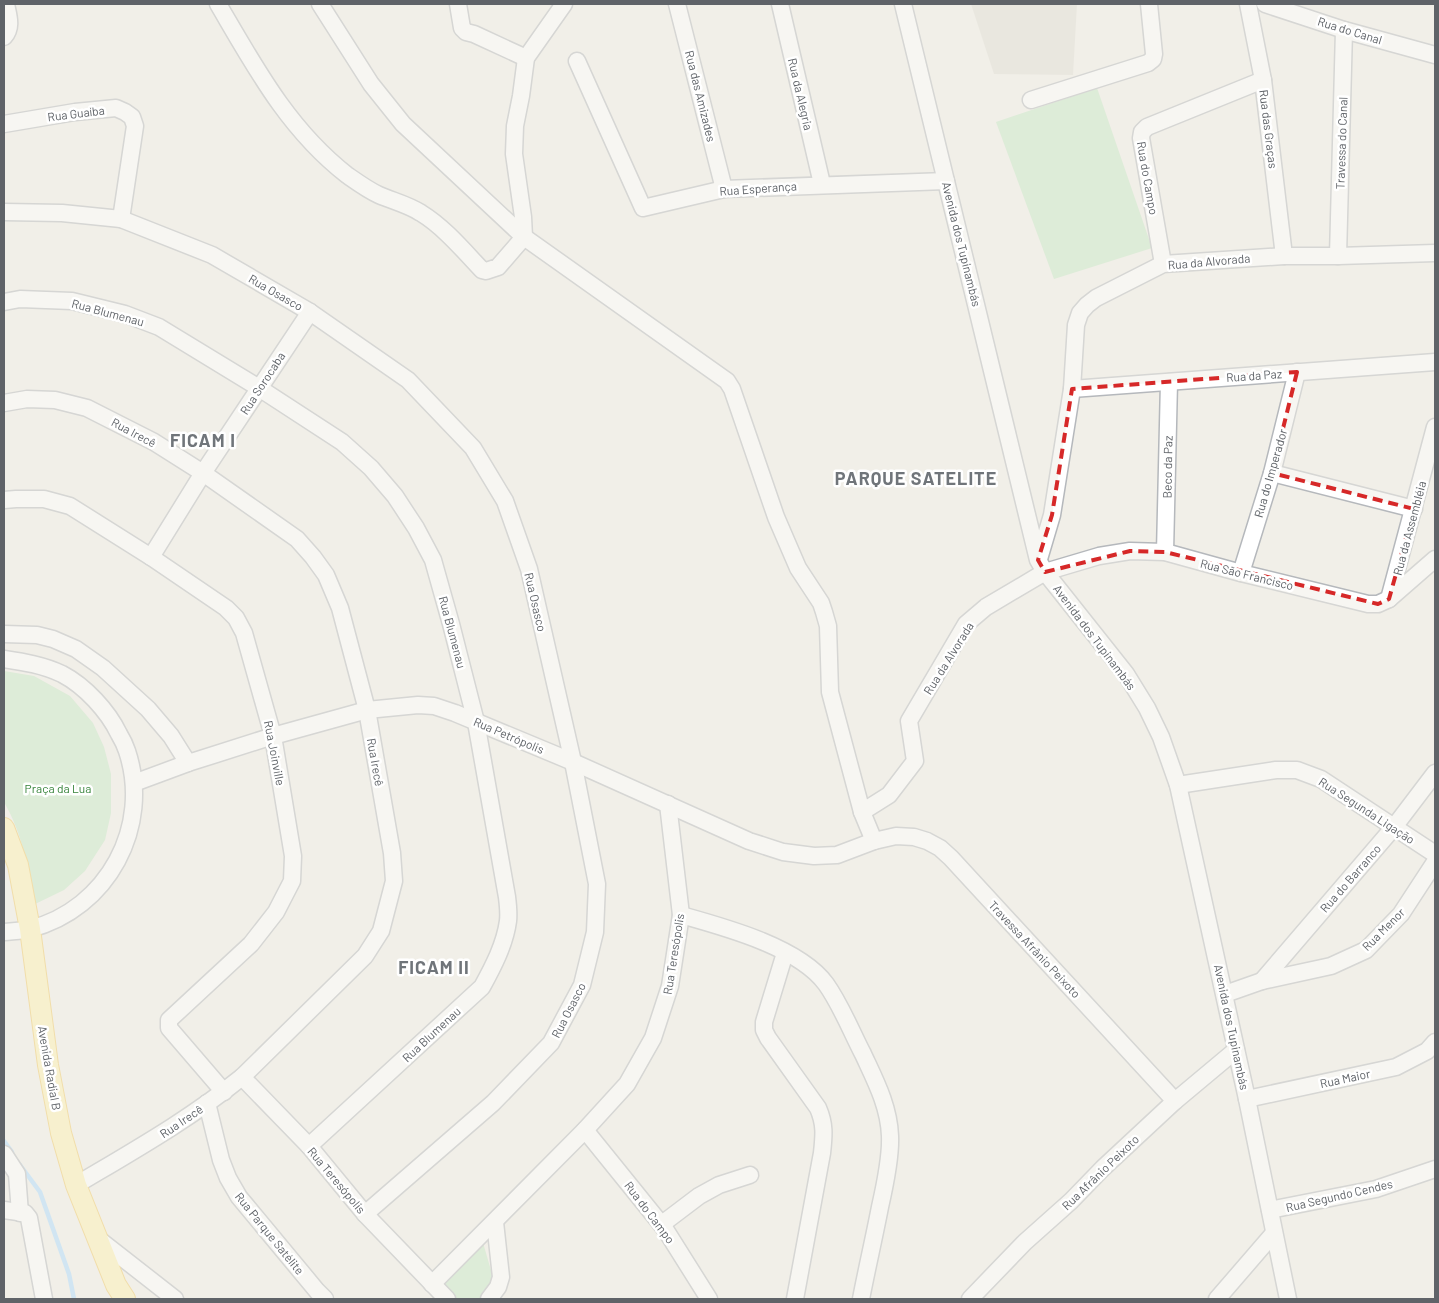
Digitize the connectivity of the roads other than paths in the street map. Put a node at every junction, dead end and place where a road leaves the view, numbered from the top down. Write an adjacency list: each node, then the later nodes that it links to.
1 (6, 4): 13 (street)
2 (218, 4): 25 (street)
3 (320, 4): 25 (street)
4 (458, 4): 15 (street)
5 (564, 4): 15 (street)
6 (677, 4): 22 (street, Rua das Amizades)
7 (780, 4): 21 (street, Rua da Alegria)
8 (903, 4): 20 (street, Avenida dos Tupinambás)
9 (1148, 4): 18 (street)
10 (1248, 4): 17 (street, Rua das Graças)
11 (1266, 4): 12 (street, Rua do Canal)
12 (1344, 30): 14 (street, Rua do Canal); 28 (street, Travessa do Canal)
13 (4, 37)
14 (1435, 55)
15 (526, 58): 25 (street)
16 (576, 60): 22 (street, Rua Esperança)
17 (1263, 80): 27 (street, Rua das Graças); 29 (street, Rua do Campo)
18 (1031, 100)
19 (4, 124): 24 (street, Rua Guaíba)
20 (946, 181): 21 (street, Rua Esperança); 44 (street, Avenida dos Tupinambás)
21 (822, 184): 22 (street, Rua Esperança)
22 (724, 188)
23 (4, 212): 24 (street, Rua Osasco)
24 (121, 219): 31 (street, Rua Osasco)
25 (524, 237): 64 (street)
26 (1435, 253): 28 (street, Rua da Alvorada)
27 (1284, 256): 28 (street, Rua da Alvorada); 29 (street, Rua da Alvorada)
28 (1338, 256)
29 (1164, 264): 36 (street, Rua da Alvorada)
30 (4, 302): 35 (street, Rua Blumenau)
31 (310, 312): 35 (street, Rua Sorocaba); 58 (street, Rua Osasco)
32 (1435, 362): 33 (street, Rua da Paz)
33 (1297, 372): 34 (street, Rua da Paz); 40 (street, Rua do Imperador)
34 (1169, 382): 36 (street, Rua da Paz); 45 (street, Beco da Paz)
35 (260, 388): 39 (street, Rua Sorocaba); 56 (street, Rua Blumenau)
36 (1072, 389): 43 (street, Rua da Alvorada)
37 (4, 403): 39 (street, Rua Irecê)
38 (1435, 428): 42 (street, Rua da Assembléia)
39 (203, 473): 46 (street, Rua Sorocaba); 55 (street, Rua Irecê)
40 (1272, 473): 42 (street); 49 (street, Rua do Imperador)
41 (4, 500): 46 (street, Rua Joinville)
42 (1414, 509): 50 (street, Rua da Assembléia)
43 (1052, 515): 44 (street); 48 (street, Rua da Alvorada)
44 (1031, 531): 48 (street, Avenida dos Tupinambás)
45 (1165, 552): 48 (street, Rua São Francisco); 49 (street, Rua São Francisco)
46 (151, 557): 57 (street, Rua Joinville)
47 (1435, 560): 50 (street)
48 (1042, 566): 62 (street, Avenida dos Tupinambás); 64 (street, Rua da Alvorada)
49 (1241, 573): 50 (street, Rua São Francisco)
50 (1389, 599)
51 (4, 634): 52 (street)
52 (37, 636): 54 (street); 59 (street)
53 (4, 659): 54 (street)
54 (32, 663): 61 (street)
55 (368, 710): 56 (street, Rua Petrópolis); 57 (street, Rua Petrópolis); 78 (street, Rua Irecê)
56 (476, 722): 58 (street, Rua Petrópolis); 84 (street, Rua Blumenau)
57 (273, 736): 59 (street, Rua Petrópolis); 79 (street, Rua Joinville)
58 (573, 762): 63 (street, Rua Petrópolis); 91 (street, Rua Osasco)
59 (188, 763): 61 (street, Rua Petrópolis)
60 (1435, 773): 65 (street, Rua do Barranco)
61 (134, 783): 71 (street)
62 (1178, 785): 65 (street, Rua Segunda Ligação); 75 (street, Avenida dos Tupinambás)
63 (668, 804): 67 (street, Rua Petrópolis); 70 (street, Rua Teresópolis)
64 (862, 812): 67 (street)
65 (1394, 827): 68 (street, Rua Segunda Ligação); 74 (street, Rua do Barranco)
66 (4, 828): 71 (main road, Avenida Radial B)
67 (874, 841): 81 (street, Travessa Afrânio Peixoto)
68 (1435, 854)
69 (1435, 862): 74 (street, Rua Menor)
70 (682, 914): 73 (street); 83 (street, Rua Teresópolis)
71 (30, 929): 72 (street); 88 (main road, Avenida Radial B)
72 (4, 932)
73 (785, 952): 105 (street); 106 (street)
74 (1262, 980): 75 (street, Rua Menor)
75 (1225, 994): 77 (street, Avenida dos Tupinambás)
76 (1435, 1042): 80 (street, Rua Maior)
77 (1236, 1050): 80 (street, Avenida dos Tupinambás); 81 (street, Rua Afrânio Peixoto)
78 (242, 1077): 79 (street, Rua Irecê); 84 (street, Rua Teresópolis)
79 (224, 1092): 82 (street, Rua Irecê)
80 (1247, 1099): 89 (street, Avenida dos Tupinambás)
81 (1175, 1101): 107 (street, Rua Afrânio Peixoto)
82 (207, 1103): 88 (street, Rua Irecê); 99 (street, Rua Parque Satélite)
83 (585, 1130): 92 (street, Rua Teresópolis); 93 (street, Rua do Campo)
84 (309, 1146): 91 (street, Rua Teresópolis)
85 (4, 1154): 90 (street)
86 (1435, 1169): 89 (street, Rua Segundo Cendes)
87 (750, 1175): 93 (street)
88 (76, 1185): 95 (main road, Avenida Radial B)
89 (1270, 1210): 94 (street, Avenida dos Tupinambás)
90 (16, 1212): 100 (street)
91 (365, 1214): 97 (street, Rua Teresópolis)
92 (495, 1222): 97 (street, Rua Teresópolis); 103 (street)
93 (662, 1224): 104 (street, Rua do Campo)
94 (1274, 1234): 108 (street); 109 (street, Avenida dos Tupinambás)
95 (97, 1238): 96 (street); 98 (main road, Avenida Radial B)
96 (147, 1277): 98 (street); 101 (street)
97 (432, 1284): 102 (street, Rua Teresópolis)
98 (121, 1292)
99 (321, 1295)
100 (44, 1299)
101 (175, 1299)
102 (447, 1299)
103 (489, 1299)
104 (709, 1299)
105 (795, 1299)
106 (861, 1299)
107 (970, 1299)
108 (1217, 1299)
109 (1288, 1299)

